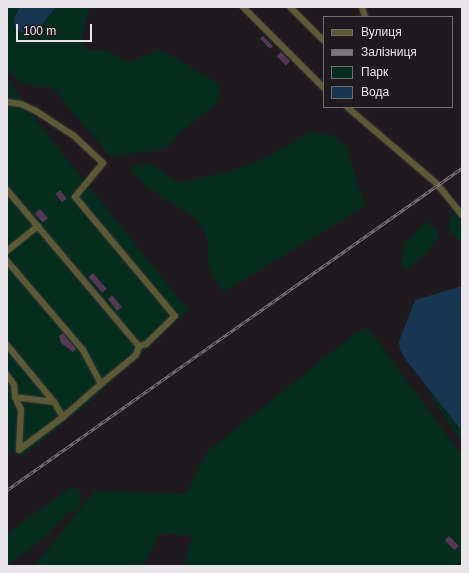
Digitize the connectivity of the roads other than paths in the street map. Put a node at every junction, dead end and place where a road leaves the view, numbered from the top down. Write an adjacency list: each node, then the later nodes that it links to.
1 (243, 7): 4 (street)
2 (290, 7): 3 (street)
3 (323, 40)
4 (323, 87)
5 (7, 102): 13 (street)
6 (348, 108): 8 (street)
7 (7, 190): 9 (street)
8 (462, 215)
9 (38, 226): 10 (street); 13 (street)
10 (7, 251)
11 (7, 261): 15 (street)
12 (7, 345): 17 (street)
13 (139, 346): 15 (street)
14 (7, 374): 16 (street)
15 (101, 384): 18 (street)
16 (15, 398): 17 (street); 18 (street)
17 (54, 402): 18 (street)
18 (63, 417)

